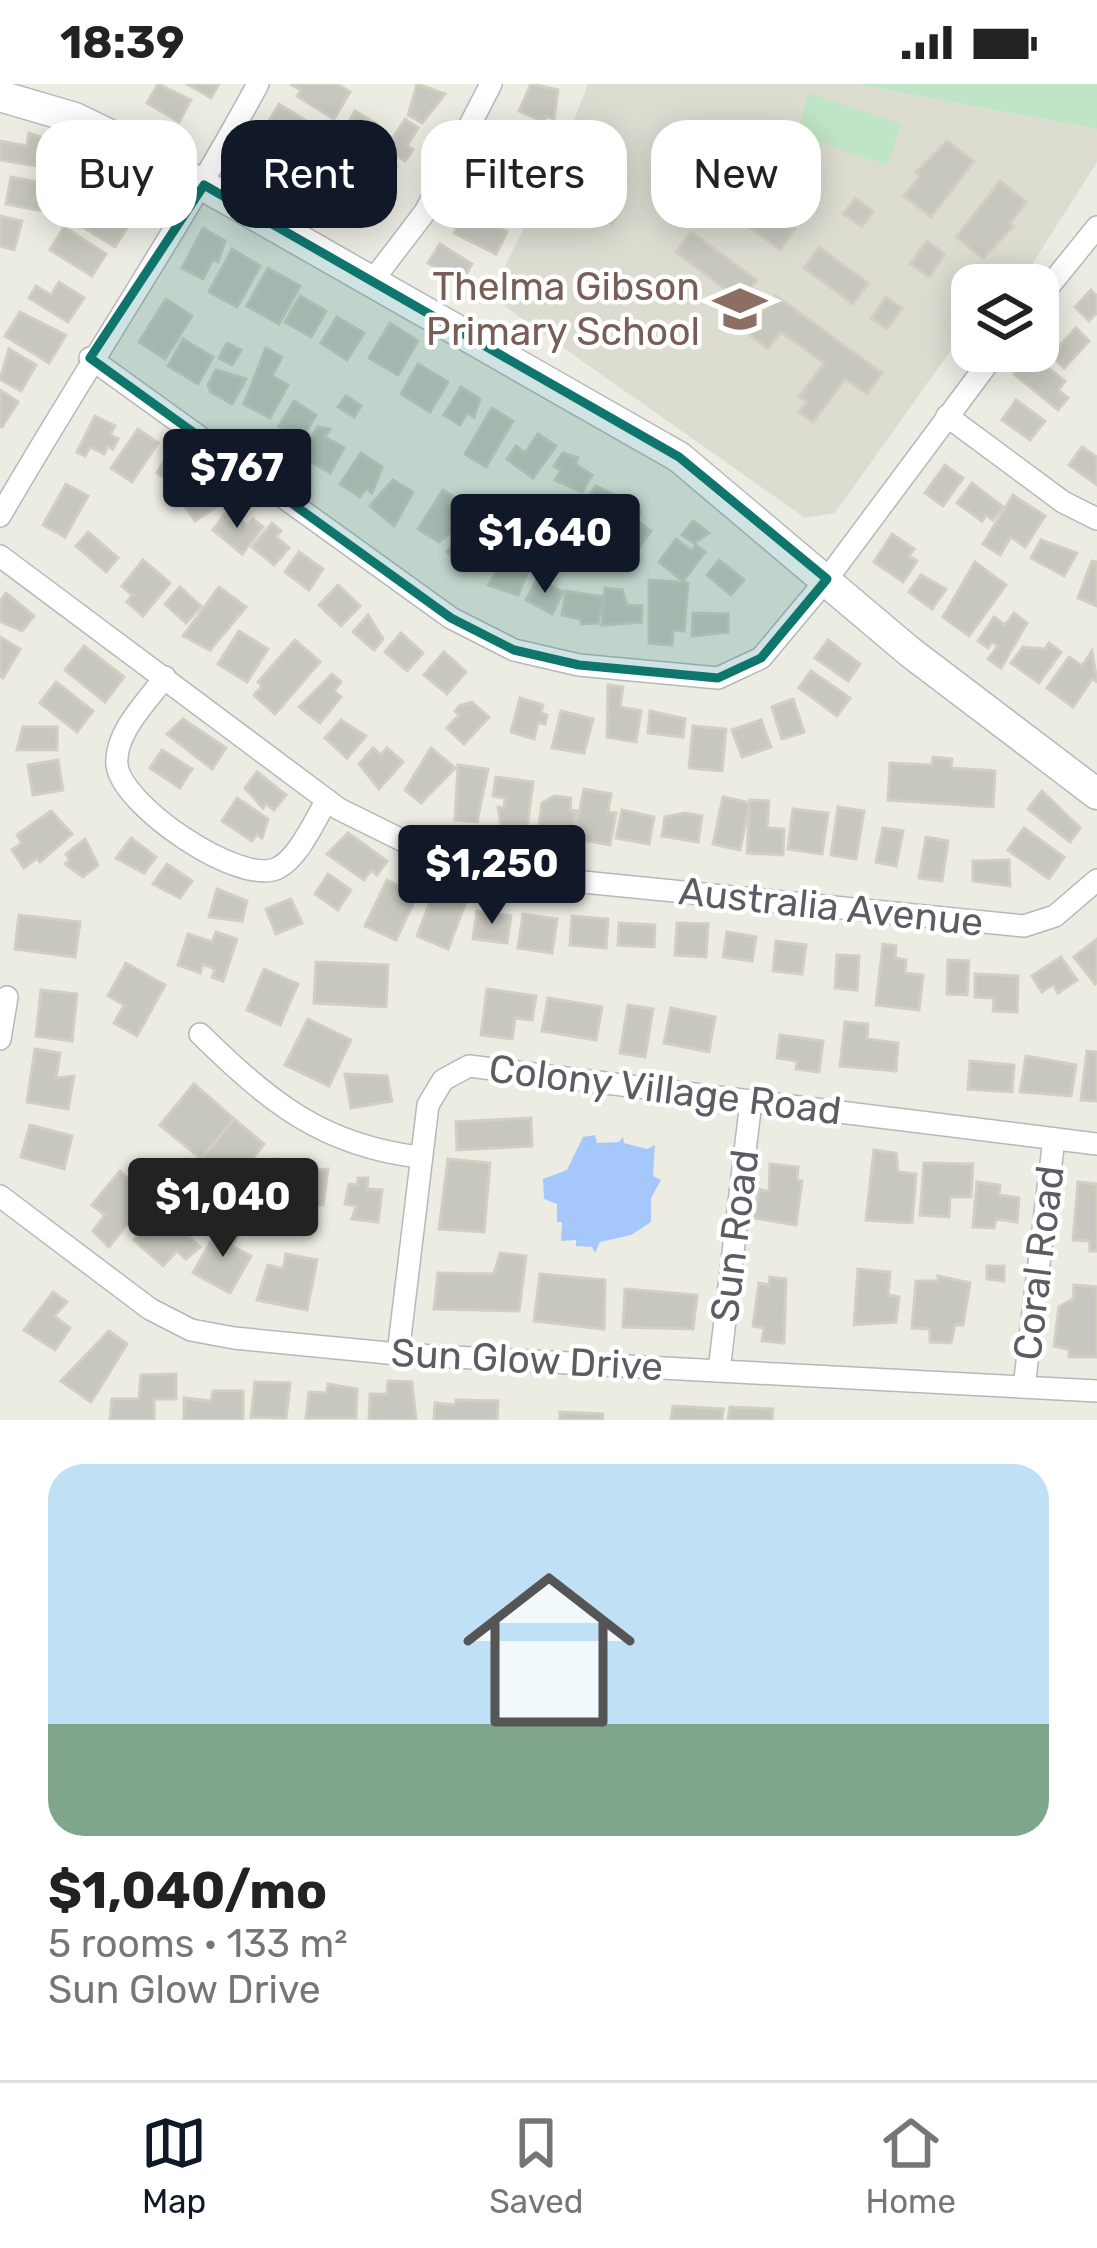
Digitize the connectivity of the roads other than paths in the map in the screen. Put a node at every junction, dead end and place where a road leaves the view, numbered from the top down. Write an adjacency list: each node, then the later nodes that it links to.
1 (258, 84): 4 (street)
2 (491, 84): 7 (street)
3 (0, 96): 4 (street)
4 (204, 185): 7 (street); 8 (street)
5 (1097, 227): 6 (street)
6 (1059, 274)
7 (374, 280): 14 (street)
8 (91, 358): 11 (street); 14 (street)
9 (981, 372): 10 (street)
10 (947, 416): 12 (street); 14 (street)
11 (0, 516)
12 (1097, 518)
13 (0, 556): 15 (street, Australia Avenue)
14 (827, 579): 16 (street)
15 (165, 676): 17 (street, Australia Avenue); 17 (street)
16 (1097, 794)
17 (327, 800): 18 (street, Australia Avenue)
18 (1097, 880)
19 (7, 997): 21 (street)
20 (200, 1034): 25 (street)
21 (0, 1039)
22 (751, 1101): 23 (street, Colony Village Road); 25 (street, Colony Village Road); 28 (street, Sun Road)
23 (1054, 1139): 24 (street, Colony Village Road); 29 (street, Coral Road)
24 (1097, 1144)
25 (419, 1157): 27 (street, Colony Village Road)
26 (0, 1196): 27 (street, Sun Glow Drive)
27 (398, 1354): 28 (street, Sun Glow Drive)
28 (719, 1371): 29 (street, Sun Glow Drive)
29 (1024, 1387): 30 (street, Sun Glow Drive)
30 (1097, 1391)

